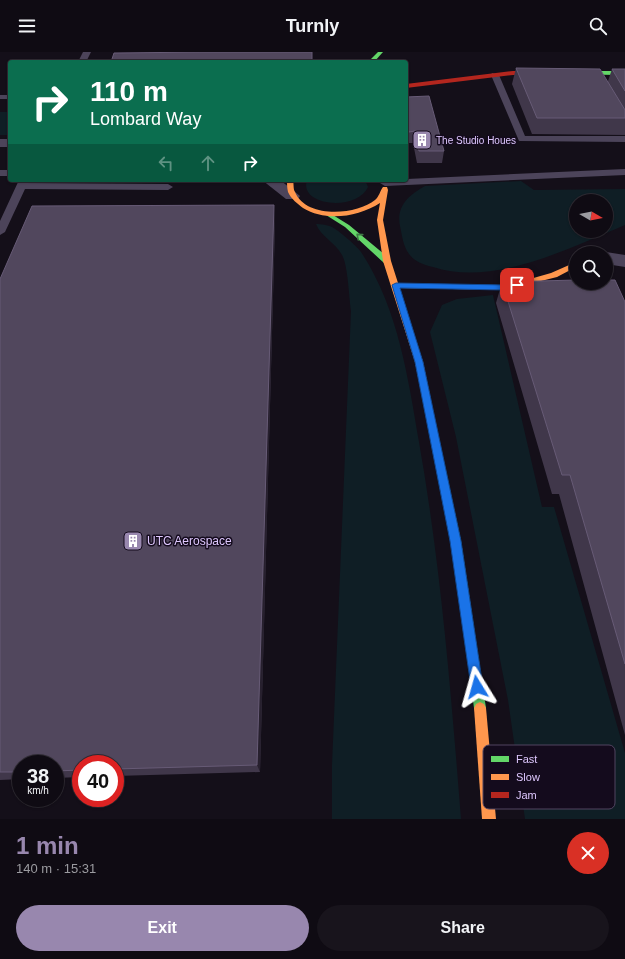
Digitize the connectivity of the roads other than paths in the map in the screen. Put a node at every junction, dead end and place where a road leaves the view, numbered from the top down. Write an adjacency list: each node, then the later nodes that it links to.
1 (381, 52): 2 (street)
2 (373, 60)
3 (625, 73): 4 (street)
4 (495, 75): 5 (street); 6 (lane)
5 (408, 86)
6 (625, 139)
7 (625, 172): 11 (lane)
8 (273, 182): 13 (street)
9 (290, 182): 13 (street)
10 (22, 183): 12 (lane); 15 (lane)
11 (384, 184): 14 (street); 17 (street)
12 (168, 186)
13 (292, 196): 14 (street)
14 (328, 214): 17 (street, one-way to 14)
15 (0, 232)
16 (613, 259): 18 (street)
17 (387, 261): 20 (street)
18 (625, 261)
19 (569, 268): 20 (street)
20 (396, 285): 21 (street)
21 (483, 748)
22 (488, 809): 23 (street)
23 (489, 819)

